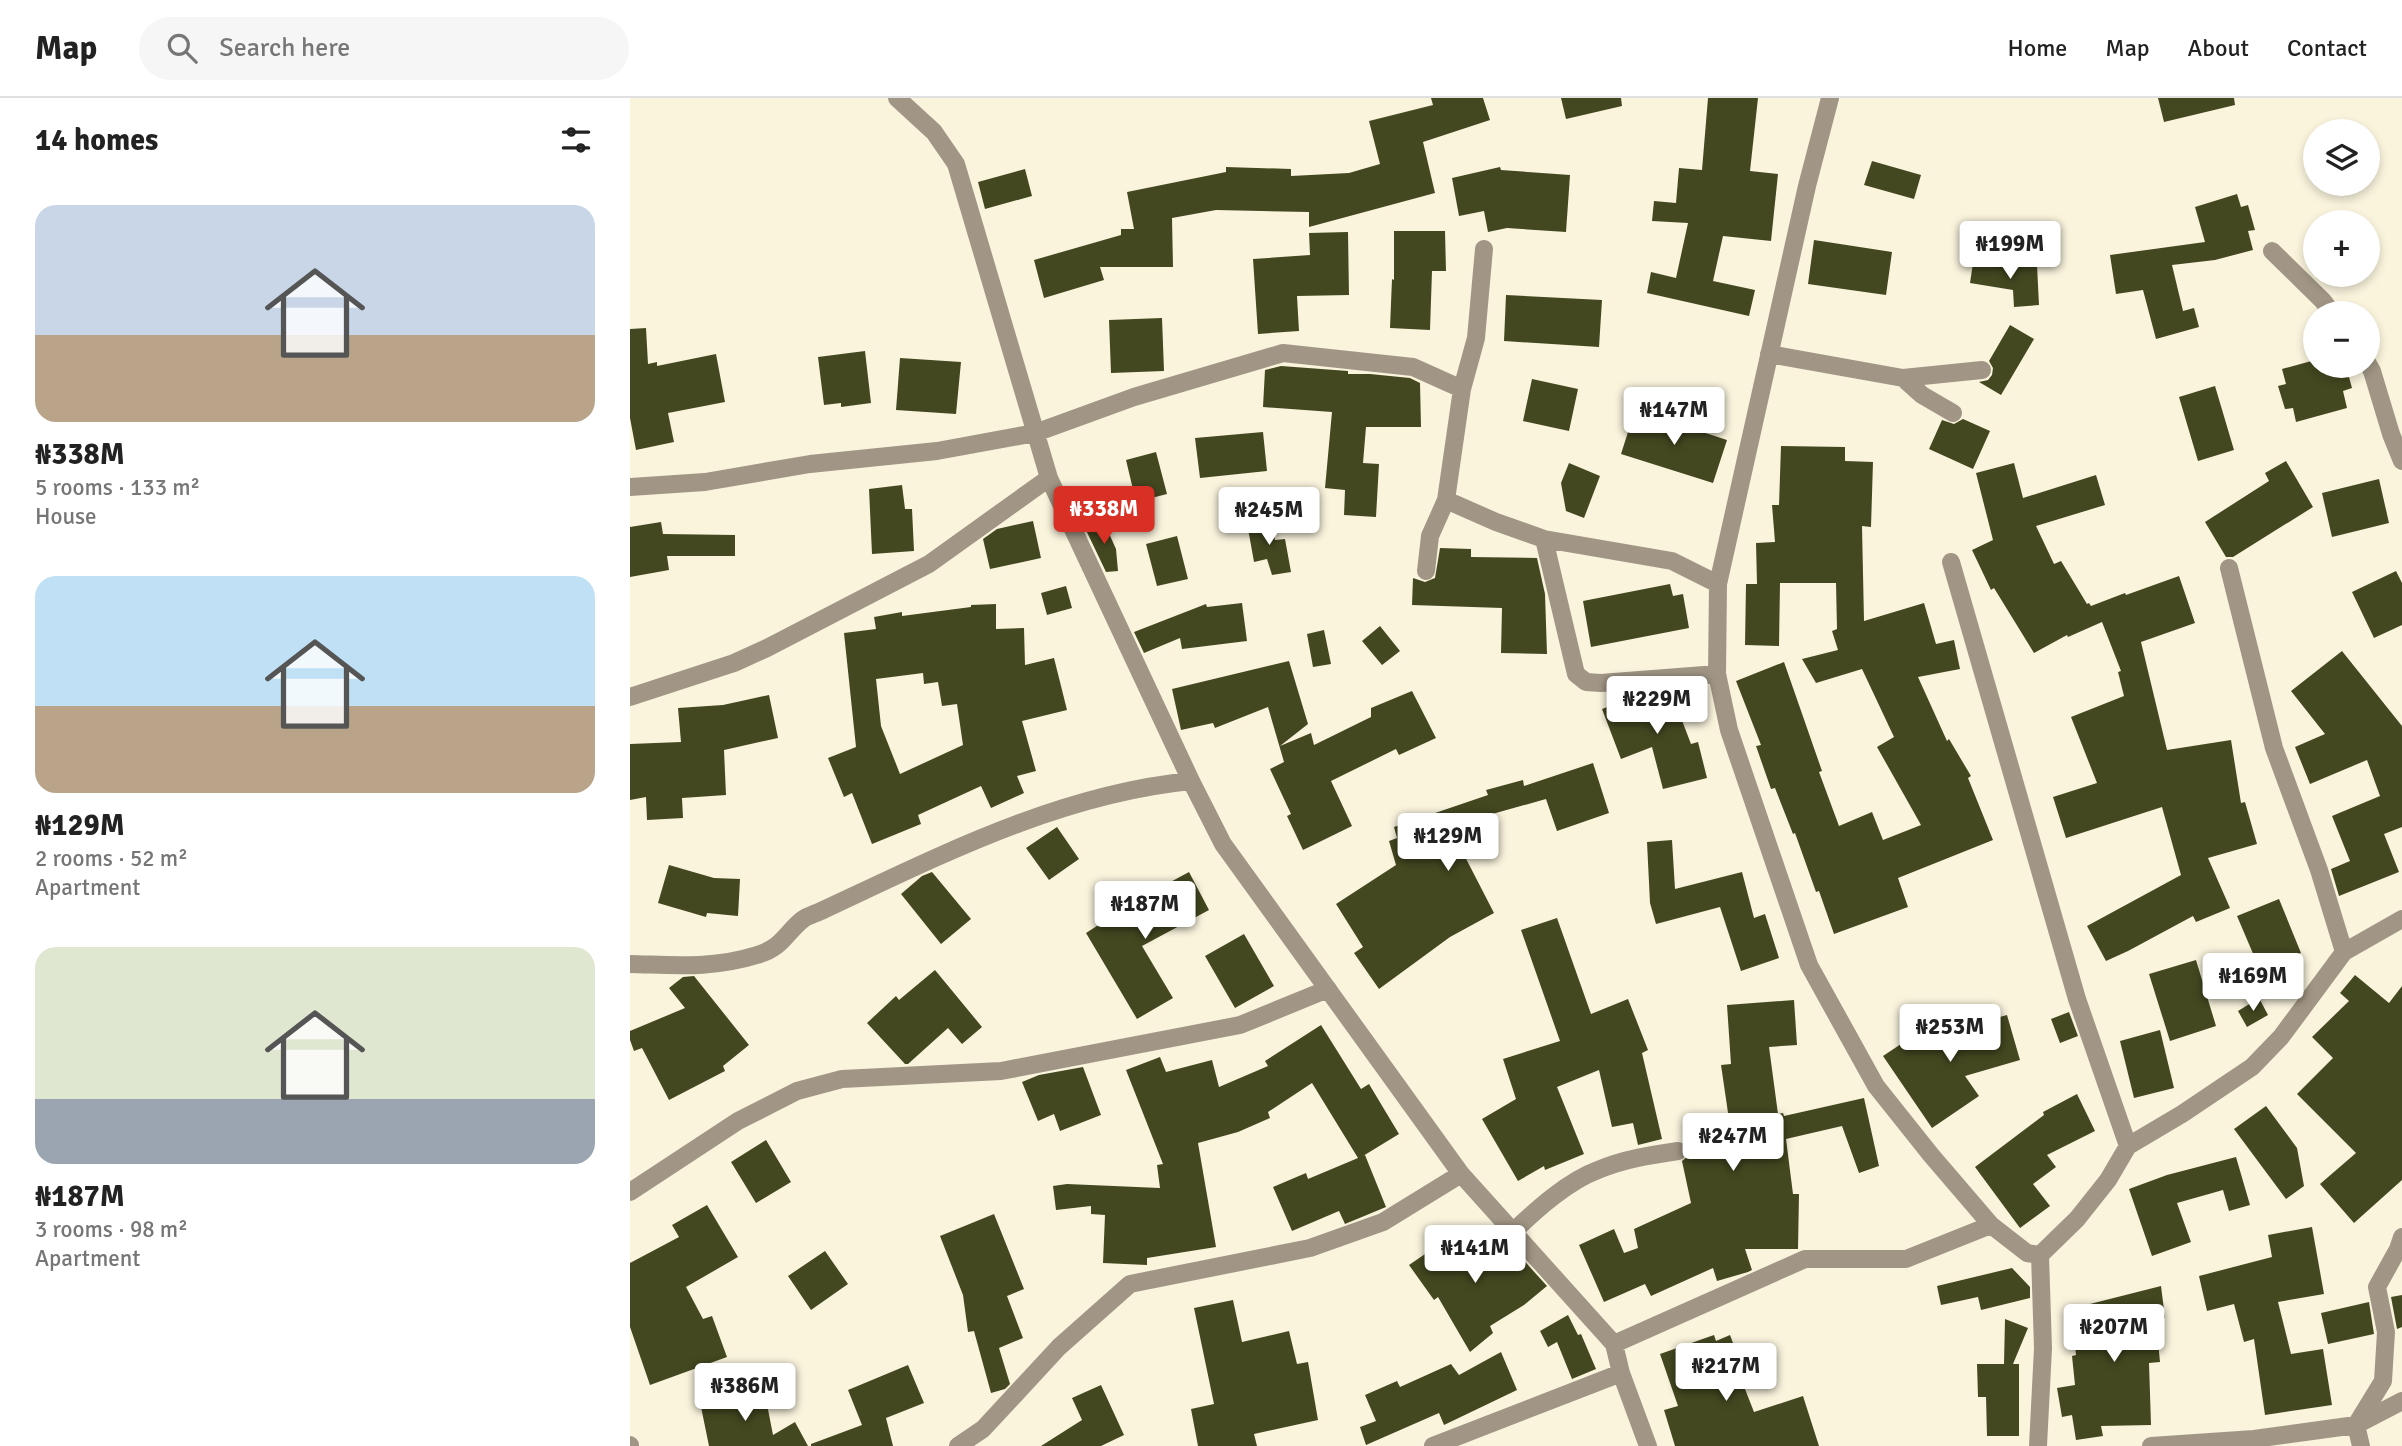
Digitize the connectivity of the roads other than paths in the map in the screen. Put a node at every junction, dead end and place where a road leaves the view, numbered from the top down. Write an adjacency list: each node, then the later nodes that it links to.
1 (897, 98): 12 (street)
2 (1830, 98): 6 (street)
3 (1484, 249): 10 (street)
4 (2272, 251): 5 (street)
5 (2323, 301)
6 (1769, 354): 8 (street); 21 (street)
7 (1982, 370): 8 (street)
8 (1903, 377): 11 (street)
9 (2374, 378): 13 (street)
10 (1462, 389): 12 (street); 16 (street)
11 (1953, 413)
12 (1035, 433): 14 (street); 15 (street)
13 (2402, 461)
14 (1049, 478): 23 (street); 24 (street)
15 (630, 487)
16 (1446, 500): 17 (street); 20 (street)
17 (1544, 539): 21 (street); 22 (street)
18 (1951, 562): 29 (street)
19 (2229, 568): 26 (street)
20 (1426, 571)
21 (1718, 584): 22 (street)
22 (1717, 674): 33 (street)
23 (630, 697)
24 (1191, 781): 27 (street); 28 (street)
25 (2402, 919): 26 (street)
26 (2344, 952): 29 (street)
27 (630, 964)
28 (1328, 989): 31 (street); 32 (street)
29 (2128, 1146): 36 (street)
30 (1678, 1151): 34 (street)
31 (1461, 1174): 34 (street); 41 (street)
32 (630, 1192)
33 (1992, 1224): 36 (street); 37 (street)
34 (1514, 1231): 37 (street)
35 (2402, 1237): 40 (street)
36 (2040, 1255): 44 (street)
37 (1614, 1344): 38 (street)
38 (1621, 1374): 42 (street); 43 (street)
39 (2402, 1401): 40 (street)
40 (2356, 1425): 45 (street); 46 (street)
41 (958, 1446)
42 (1433, 1446)
43 (1648, 1446)
44 (2038, 1446)
45 (2151, 1446)
46 (2361, 1446)

